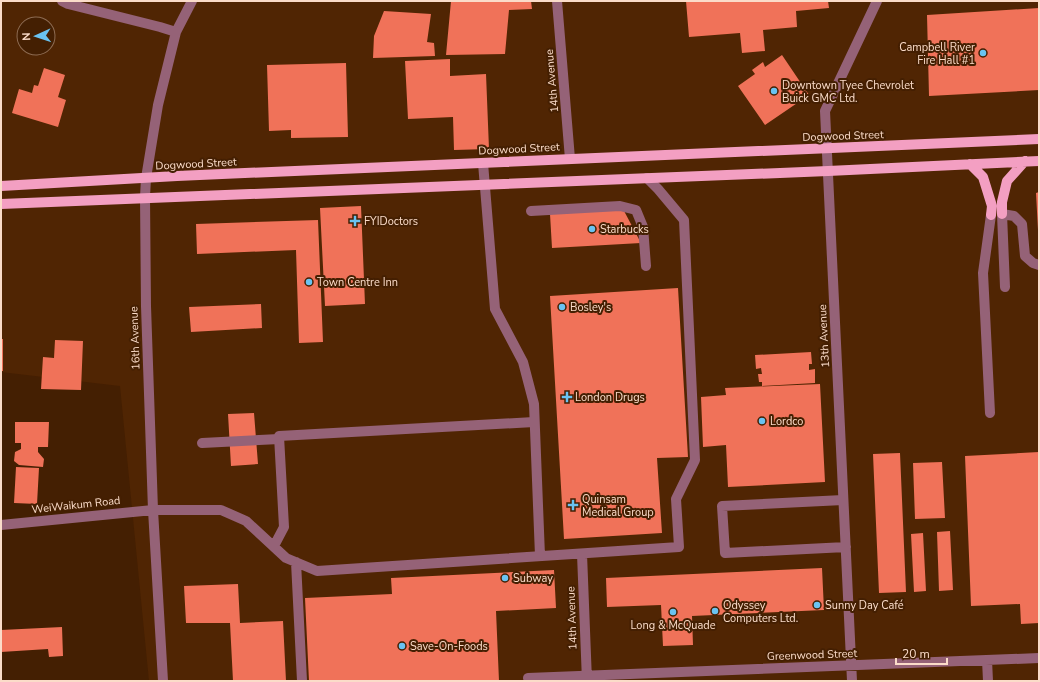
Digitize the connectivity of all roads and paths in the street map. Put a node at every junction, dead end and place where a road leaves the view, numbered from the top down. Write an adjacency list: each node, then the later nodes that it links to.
1 (62, 1): 5 (street)
2 (192, 1): 5 (street, 16th Avenue)
3 (557, 1): 8 (street, 14th Avenue)
4 (877, 1): 7 (street, 13th Avenue)
5 (176, 32): 14 (street, 16th Avenue)
6 (1039, 139): 7 (main road, Dogwood Street)
7 (827, 148): 8 (main road, Dogwood Street); 13 (street, 13th Avenue)
8 (570, 159): 11 (main road, Dogwood Street)
9 (1025, 161): 10 (main road); 12 (main road); 21 (main road)
10 (1039, 161)
11 (483, 163): 14 (main road, Dogwood Street); 16 (street)
12 (970, 164): 13 (main road); 22 (main road)
13 (828, 171): 15 (main road); 30 (street, 13th Avenue)
14 (146, 178): 17 (main road, Dogwood Street); 18 (street, 16th Avenue)
15 (647, 178): 16 (main road); 35 (street, WeiWaikum Road)
16 (485, 184): 18 (main road); 27 (street)
17 (1, 186)
18 (145, 198): 19 (main road); 31 (street, 16th Avenue)
19 (1, 204)
20 (531, 211): 24 (street)
21 (1002, 214): 23 (street); 25 (street)
22 (991, 215): 26 (street)
23 (1039, 265)
24 (646, 266)
25 (1005, 287)
26 (990, 413)
27 (534, 422): 28 (street); 36 (street)
28 (279, 439): 29 (street); 33 (street)
29 (202, 443)
30 (843, 500): 34 (street, 13th Avenue); 34 (street)
31 (154, 510): 32 (street, WeiWaikum Road); 33 (street, WeiWaikum Road); 43 (street, 16th Avenue)
32 (1, 525)
33 (274, 546): 37 (street, WeiWaikum Road)
34 (846, 547): 40 (street, 13th Avenue)
35 (582, 554): 36 (street, WeiWaikum Road); 42 (street, 14th Avenue)
36 (540, 556): 37 (street, WeiWaikum Road)
37 (296, 562): 44 (street)
38 (1039, 658): 39 (street, Greenwood Street)
39 (987, 660): 40 (street, Greenwood Street); 46 (street)
40 (851, 665): 42 (street, Greenwood Street); 45 (street, 13th Avenue)
41 (528, 678): 42 (street, Greenwood Street)
42 (587, 678)
43 (163, 681)
44 (302, 681)
45 (852, 681)
46 (988, 681)

